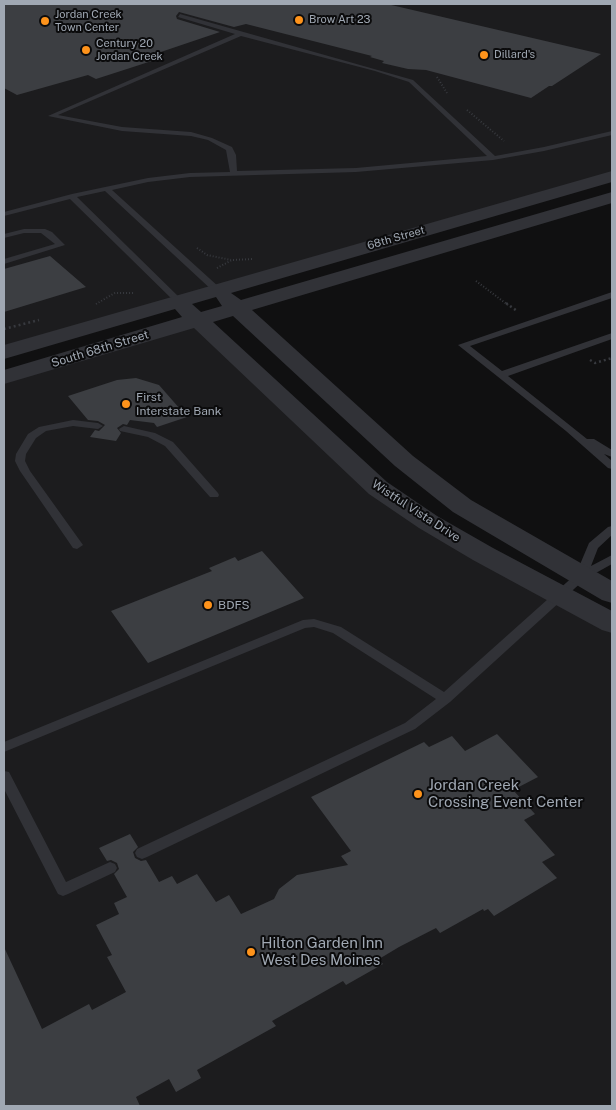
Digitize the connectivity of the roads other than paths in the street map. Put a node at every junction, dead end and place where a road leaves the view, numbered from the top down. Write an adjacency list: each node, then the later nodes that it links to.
1 (180, 16): 2 (lane)
2 (241, 34): 4 (lane); 5 (lane)
3 (612, 133): 4 (lane)
4 (493, 158): 5 (lane)
5 (234, 173): 7 (lane)
6 (612, 176): 13 (street, 68th Street)
7 (107, 189): 8 (lane); 13 (lane)
8 (72, 196): 10 (lane); 15 (lane)
9 (612, 198): 16 (street, 68th Street)
10 (4, 214)
11 (4, 236): 12 (lane)
12 (4, 262)
13 (217, 290): 15 (street, 68th Street); 16 (street)
14 (612, 295): 20 (lane)
15 (179, 301): 17 (street, Wistful Vista Drive); 19 (street, South 68th Street)
16 (236, 307): 17 (street, 68th Street); 31 (street)
17 (196, 320): 21 (street, South 68th Street); 33 (street, Wistful Vista Drive)
18 (612, 336): 20 (lane)
19 (4, 352)
20 (501, 375): 24 (lane)
21 (4, 377)
22 (98, 426): 29 (lane)
23 (124, 429): 27 (lane)
24 (570, 430): 25 (lane); 26 (lane)
25 (612, 454)
26 (612, 466)
27 (214, 495)
28 (612, 529): 31 (lane)
29 (77, 545)
30 (612, 560): 31 (lane)
31 (581, 576): 32 (street); 33 (lane)
32 (612, 593)
33 (560, 596): 34 (street, Wistful Vista Drive); 35 (lane)
34 (612, 624)
35 (445, 699): 36 (lane); 38 (lane)
36 (4, 747)
37 (4, 776): 39 (lane)
38 (142, 853)
39 (110, 868)

